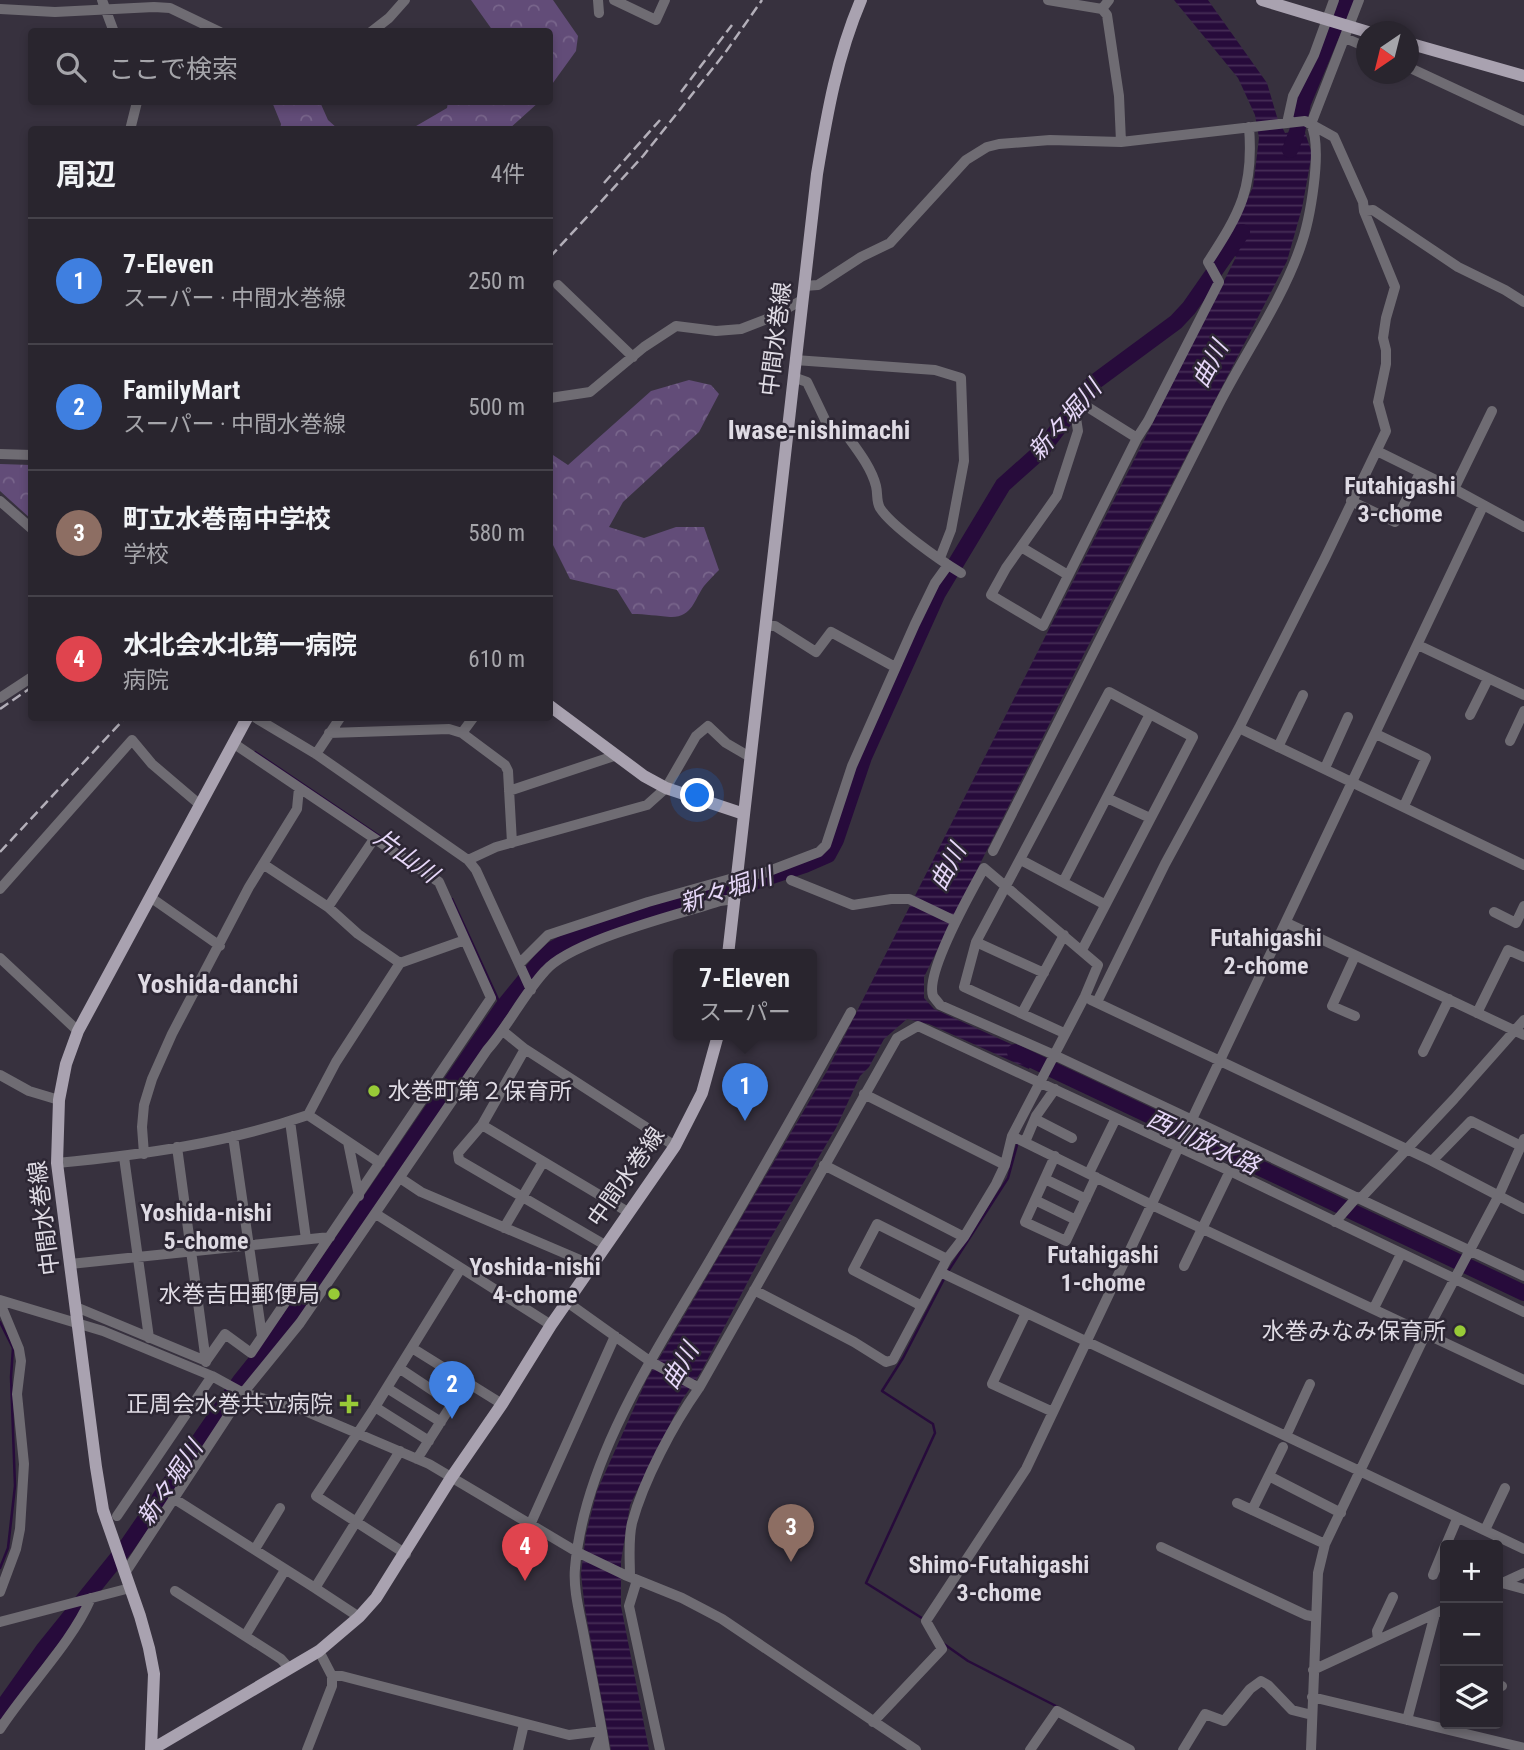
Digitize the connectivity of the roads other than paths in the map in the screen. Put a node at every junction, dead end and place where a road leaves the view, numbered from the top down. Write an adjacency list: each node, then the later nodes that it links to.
1 (404, 0): 18 (street)
2 (597, 0): 14 (street)
3 (614, 0): 4 (street)
4 (665, 0)
5 (861, 0): 34 (main road, 中間水巻線)
6 (1048, 0): 13 (street)
7 (1109, 0): 13 (street)
8 (1262, 0): 15 (main road)
9 (1334, 0): 15 (street)
10 (1359, 0): 19 (street)
11 (104, 5): 12 (street); 16 (street); 17 (street)
12 (0, 9)
13 (1102, 9): 31 (street)
14 (598, 13)
15 (1328, 19): 19 (main road); 27 (street)
16 (113, 28)
17 (212, 28)
18 (376, 28)
19 (1346, 30): 20 (main road); 21 (street); 28 (street)
20 (1356, 31)
21 (1356, 38)
22 (1419, 46): 24 (main road)
23 (1419, 72): 26 (street)
24 (1524, 76)
25 (136, 105): 29 (street)
26 (1524, 121)
27 (1287, 123): 28 (street); 30 (street)
28 (1308, 123): 32 (street); 98 (street)
29 (131, 126)
30 (1249, 127): 31 (street); 44 (street)
31 (1121, 142): 34 (street)
32 (1364, 211): 36 (street); 45 (street)
33 (558, 285): 37 (street)
34 (804, 286): 35 (main road, 中間水巻線)
35 (802, 300): 37 (street); 38 (main road, 中間水巻線)
36 (1524, 302)
37 (633, 357): 40 (street)
38 (794, 360): 39 (main road, 中間水巻線); 56 (street)
39 (793, 377): 56 (street); 59 (main road, 中間水巻線)
40 (553, 398)
41 (1086, 406): 44 (street)
42 (1492, 411): 49 (street)
43 (1076, 418): 55 (street)
44 (1137, 438): 58 (street)
45 (1377, 452): 48 (street); 51 (street)
46 (0, 454): 47 (street)
47 (28, 454)
48 (1420, 472): 49 (street); 51 (street)
49 (1454, 489): 52 (street)
50 (0, 501): 53 (street)
51 (1352, 501): 76 (street)
52 (1483, 506): 54 (street); 60 (street)
53 (28, 526)
54 (1524, 527)
55 (1021, 547): 58 (street); 58 (street)
56 (944, 561): 57 (street); 61 (street)
57 (961, 573)
58 (1068, 575)
59 (765, 626): 61 (street); 85 (main road, 中間水巻線)
60 (1418, 646): 62 (street); 79 (street)
61 (895, 667): 103 (street)
62 (1488, 679): 65 (street); 70 (street)
63 (28, 680): 66 (street)
64 (1303, 695): 82 (street)
65 (1524, 695)
66 (0, 698)
67 (553, 708): 84 (main road)
68 (1524, 711): 80 (street)
69 (1150, 714): 91 (street); 95 (street); 100 (street)
70 (1470, 715)
71 (1348, 717): 86 (street)
72 (245, 721): 81 (main road, 中間水巻線)
73 (261, 721): 83 (street)
74 (338, 721): 77 (street)
75 (471, 721): 78 (street)
76 (1239, 728): 82 (street); 131 (street)
77 (329, 733): 78 (street); 83 (street)
78 (462, 733): 90 (street)
79 (1376, 734): 87 (street); 93 (street)
80 (1510, 741)
81 (233, 743): 88 (street); 92 (main road, 中間水巻線)
82 (1278, 747): 86 (street)
83 (316, 754): 99 (street)
84 (614, 756): 89 (main road); 90 (street)
85 (750, 757): 89 (street); 94 (main road, 中間水巻線)
86 (1325, 768): 87 (street)
87 (1354, 782): 93 (street); 115 (street)
88 (299, 788): 96 (street); 101 (street)
89 (666, 788): 94 (main road); 97 (street)
90 (509, 790): 97 (street)
91 (1107, 798): 95 (street); 105 (street)
92 (199, 804): 107 (street); 108 (main road, 中間水巻線)
93 (1404, 806): 102 (street)
94 (744, 814): 103 (main road, 中間水巻線)
95 (1150, 818): 110 (street)
96 (374, 839): 112 (street); 117 (street)
97 (513, 843): 99 (street)
98 (993, 851)
99 (468, 860): 126 (street)
100 (1021, 860): 105 (street); 106 (street)
101 (263, 864): 112 (street); 119 (street)
102 (1524, 865)
103 (737, 877): 109 (main road, 中間水巻線); 126 (street)
104 (791, 880): 114 (street)
105 (1063, 882): 110 (street)
106 (1006, 885): 114 (street); 116 (street); 118 (street)
107 (0, 889)
108 (150, 897): 119 (street); 137 (main road, 中間水巻線)
109 (734, 900): 120 (main road, 中間水巻線); 128 (street)
110 (1104, 904): 121 (street)
111 (1524, 906): 113 (street)
112 (328, 907): 125 (street)
113 (1494, 912)
114 (954, 921): 144 (street)
115 (1287, 923): 122 (street); 145 (street)
116 (1063, 935): 121 (street); 127 (street)
117 (465, 940): 125 (street); 173 (street)
118 (976, 942): 127 (street); 133 (street)
119 (220, 946): 167 (street)
120 (729, 949)
121 (1082, 950): 129 (street)
122 (1355, 956): 130 (street); 135 (street)
123 (1524, 957): 134 (street)
124 (0, 958): 137 (street)
125 (400, 963): 151 (street)
126 (519, 964): 128 (street)
127 (1044, 973): 133 (street)
128 (531, 990): 138 (street)
129 (1085, 996): 131 (street); 140 (street)
130 (1449, 999): 134 (street); 143 (street)
131 (1097, 1002): 145 (street)
132 (850, 1012): 228 (street)
133 (1021, 1013): 140 (street)
134 (1477, 1013): 139 (street)
135 (1355, 1016)
136 (1524, 1020): 139 (street)
137 (78, 1031): 150 (main road, 中間水巻線)
138 (503, 1031): 142 (street); 178 (street)
139 (1519, 1032): 166 (street)
140 (1064, 1033): 144 (street)
141 (717, 1040): 163 (main road, 中間水巻線)
142 (525, 1049): 156 (street); 163 (street)
143 (1423, 1052)
144 (1051, 1056): 147 (street); 155 (street)
145 (1221, 1062): 155 (street); 166 (street)
146 (0, 1075): 150 (street)
147 (1041, 1078): 148 (street); 149 (street); 158 (street)
148 (1055, 1089): 152 (street); 153 (street)
149 (864, 1094): 174 (street); 175 (street)
150 (59, 1100): 172 (main road, 中間水巻線)
151 (308, 1115): 154 (street); 160 (street)
152 (1116, 1118): 164 (street); 177 (street)
153 (1035, 1119): 159 (street); 161 (street)
154 (290, 1121): 157 (street); 196 (street)
155 (1192, 1123): 164 (street); 183 (street)
156 (482, 1125): 171 (street); 181 (street)
157 (233, 1136): 165 (street); 197 (street)
158 (1012, 1136): 161 (street); 175 (street)
159 (1072, 1138)
160 (348, 1142): 173 (street); 180 (street)
161 (1025, 1142): 168 (street)
162 (1523, 1142): 170 (street); 182 (street)
163 (675, 1146): 188 (main road, 中間水巻線)
164 (1180, 1146): 176 (street); 186 (street)
165 (177, 1147): 167 (street); 199 (street)
166 (1406, 1149): 170 (street); 183 (street)
167 (145, 1154): 169 (street)
168 (1055, 1156): 177 (street); 179 (street)
169 (124, 1157): 172 (street); 202 (street)
170 (1432, 1161): 182 (street)
171 (543, 1162): 181 (street); 188 (street)
172 (57, 1163): 204 (main road, 中間水巻線)
173 (380, 1163): 180 (street)
174 (824, 1165): 195 (street); 211 (street)
175 (1005, 1165): 195 (street)
176 (1230, 1171): 191 (street); 193 (street)
177 (1093, 1175): 184 (street); 186 (street)
178 (400, 1178): 189 (street); 192 (street)
179 (1045, 1178): 184 (street); 185 (street)
180 (359, 1196): 194 (street)
181 (523, 1197): 192 (street); 198 (street)
182 (1498, 1197): 187 (street); 200 (street)
183 (1359, 1198): 191 (street); 200 (street)
184 (1086, 1199): 190 (street)
185 (1035, 1200): 190 (street); 190 (street)
186 (1152, 1205): 193 (street); 225 (street)
187 (1524, 1209)
188 (628, 1212): 198 (main road, 中間水巻線)
189 (376, 1214): 207 (street); 236 (street)
190 (1076, 1220)
191 (1335, 1222): 201 (street)
192 (504, 1228): 205 (street)
193 (1202, 1228): 206 (street); 216 (street)
194 (330, 1237): 196 (street); 222 (street)
195 (964, 1237): 203 (street)
196 (306, 1239): 197 (street)
197 (248, 1245): 199 (street); 222 (street)
198 (605, 1245): 205 (main road, 中間水巻線)
199 (192, 1252): 202 (street); 227 (street)
200 (1469, 1252): 209 (street); 210 (street)
201 (1401, 1254): 210 (street); 216 (street)
202 (137, 1256): 204 (street); 224 (street)
203 (947, 1259): 208 (street); 214 (street)
204 (71, 1264): 215 (main road, 中間水巻線)
205 (592, 1265): 213 (main road, 中間水巻線)
206 (1184, 1266)
207 (461, 1268): 220 (street); 226 (street)
208 (940, 1272): 214 (street); 218 (street)
209 (1524, 1276)
210 (1456, 1277): 217 (street); 221 (street)
211 (754, 1290): 214 (street); 234 (street)
212 (0, 1302): 219 (street); 280 (street)
213 (567, 1302): 220 (main road, 中間水巻線); 223 (street)
214 (922, 1306)
215 (76, 1307): 219 (main road, 中間水巻線); 224 (street)
216 (1374, 1308): 221 (street)
217 (1524, 1312)
218 (1026, 1313): 225 (street); 240 (street)
219 (78, 1324): 230 (street); 269 (main road, 中間水巻線)
220 (551, 1325): 238 (main road, 中間水巻線)
221 (1426, 1333): 231 (street); 247 (street)
222 (262, 1336): 227 (street)
223 (615, 1336): 228 (street); 259 (street)
224 (149, 1338): 227 (street)
225 (1086, 1342): 240 (street); 244 (street)
226 (412, 1348): 229 (street); 232 (street)
227 (206, 1361): 230 (street)
228 (653, 1363): 234 (street); 266 (street)
229 (399, 1368): 235 (street); 237 (street)
230 (207, 1374): 236 (street); 256 (street)
231 (1524, 1380)
232 (466, 1382): 237 (street); 238 (street)
233 (1310, 1384): 244 (street)
234 (696, 1387): 273 (street)
235 (387, 1388): 239 (street); 241 (street)
236 (243, 1393): 242 (street); 251 (street)
237 (453, 1404): 241 (street)
238 (502, 1404): 249 (main road, 中間水巻線)
239 (375, 1407): 242 (street); 243 (street)
240 (1053, 1412): 296 (street)
241 (441, 1422): 243 (street)
242 (357, 1433): 245 (street); 258 (street)
243 (429, 1441): 246 (street)
244 (1284, 1441): 247 (street); 248 (street)
245 (400, 1451): 246 (street); 258 (street)
246 (418, 1459): 249 (street)
247 (1360, 1471): 255 (street); 257 (street)
248 (1269, 1476): 254 (street); 255 (street)
249 (451, 1478): 259 (street); 267 (main road, 中間水巻線)
250 (1505, 1488): 260 (street)
251 (173, 1498): 264 (street); 269 (street)
252 (1237, 1503): 254 (street)
253 (280, 1508): 264 (street)
254 (1252, 1510): 262 (street)
255 (1340, 1513): 262 (street)
256 (117, 1516)
257 (1457, 1519): 260 (street); 261 (street)
258 (355, 1522): 267 (street); 277 (street)
259 (530, 1525): 266 (street)
260 (1485, 1530): 265 (street)
261 (1448, 1540)
262 (1325, 1544): 285 (street)
263 (1161, 1548): 285 (street)
264 (255, 1549): 270 (street)
265 (1524, 1549)
266 (579, 1553): 273 (street); 301 (street)
267 (406, 1554): 284 (main road, 中間水巻線)
268 (1440, 1559): 272 (street)
269 (124, 1569): 276 (main road, 中間水巻線)
270 (285, 1570): 277 (street); 287 (street)
271 (1524, 1573): 274 (street)
272 (1433, 1575)
273 (631, 1578): 296 (street); 308 (street)
274 (1503, 1582)
275 (1503, 1585): 278 (street)
276 (130, 1587): 282 (street); 303 (main road, 中間水巻線)
277 (315, 1588): 284 (street)
278 (1524, 1589)
279 (175, 1591): 287 (street)
280 (0, 1592)
281 (1393, 1597): 288 (street)
282 (91, 1598): 286 (street); 299 (street)
283 (1440, 1612): 288 (street); 295 (street)
284 (359, 1617): 289 (main road, 中間水巻線)
285 (1316, 1617): 291 (street)
286 (0, 1622)
287 (245, 1636): 290 (street)
288 (1378, 1640): 291 (street)
289 (320, 1651): 290 (main road, 中間水巻線); 292 (street)
290 (289, 1668): 303 (main road, 中間水巻線)
291 (1313, 1670): 293 (street)
292 (332, 1675): 297 (street); 304 (street)
293 (1312, 1696): 294 (street); 295 (street)
294 (1312, 1714): 312 (street); 313 (street)
295 (1407, 1720): 298 (street)
296 (873, 1722): 309 (street)
297 (524, 1724): 301 (street); 305 (street)
298 (1440, 1725)
299 (0, 1729)
300 (1464, 1729): 302 (street)
301 (602, 1731): 306 (street); 307 (street)
302 (1517, 1748)
303 (151, 1750)
304 (307, 1750)
305 (518, 1750)
306 (595, 1750)
307 (605, 1750)
308 (660, 1750)
309 (916, 1750)
310 (1030, 1750): 311 (street)
311 (1130, 1750)
312 (1183, 1750)
313 (1311, 1750)

